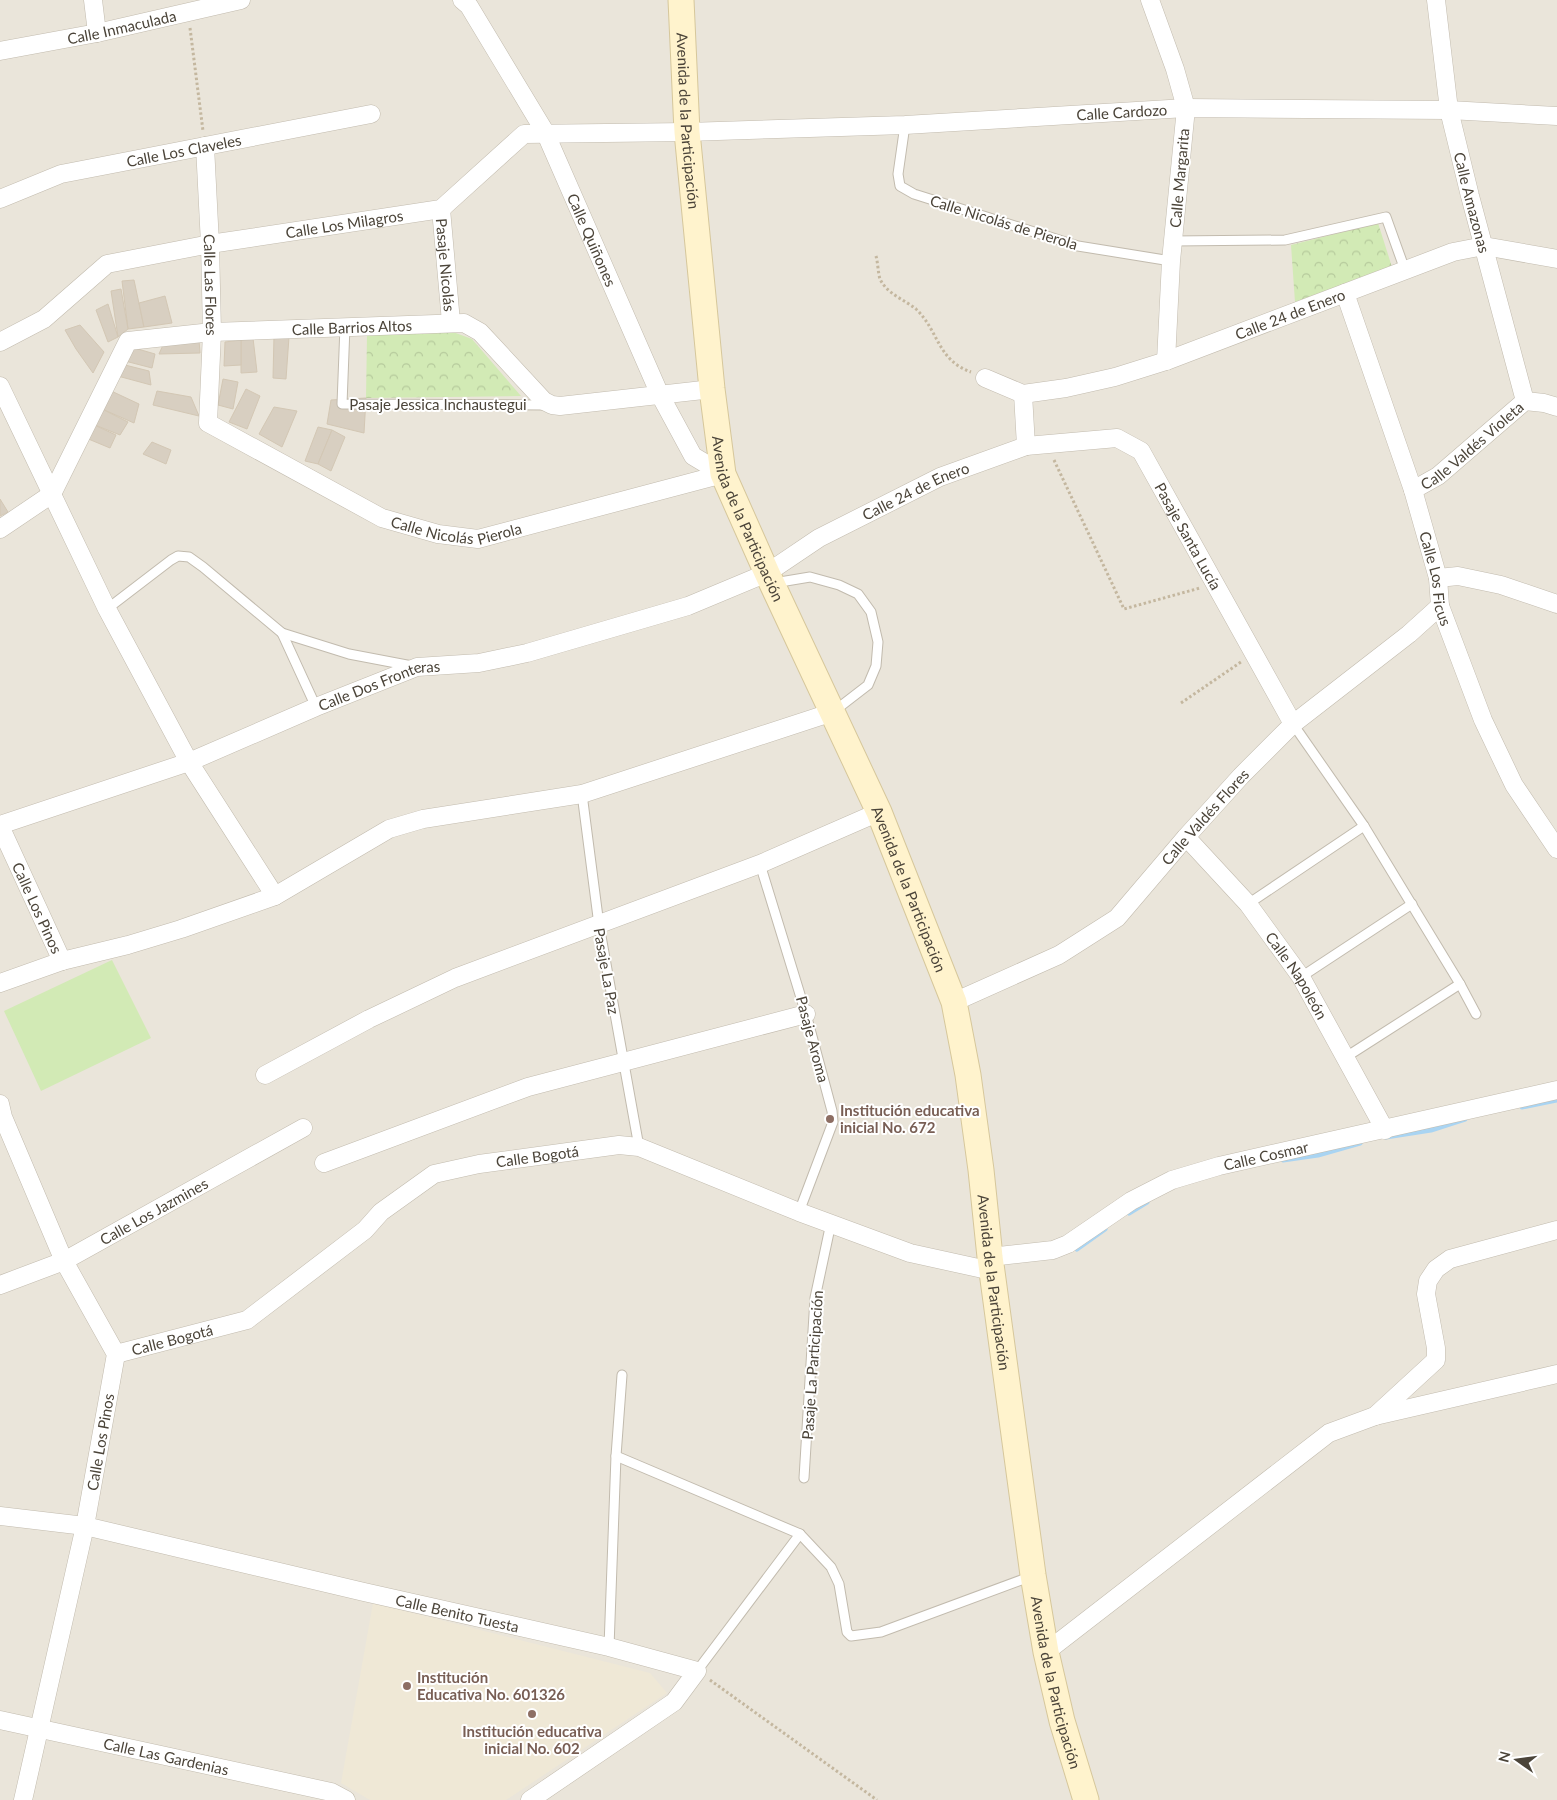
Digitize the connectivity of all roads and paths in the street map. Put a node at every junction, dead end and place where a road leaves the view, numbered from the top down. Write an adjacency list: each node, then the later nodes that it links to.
1 (92, 0): 8 (street)
2 (241, 0): 7 (street, Calle Inmaculada)
3 (680, 0): 16 (main road, Avenida de la Participación)
4 (1150, 0): 10 (street, Calle Margarita)
5 (1436, 0): 11 (street, Calle Amazonas)
6 (469, 2): 15 (street, Calle Quiñones)
7 (188, 13): 8 (street, Calle Inmaculada); 17 (path)
8 (97, 33): 9 (street, Calle Inmaculada)
9 (0, 51)
10 (1186, 108): 11 (street, Calle Cardozo); 14 (street, Calle Cardozo); 20 (street, Calle Margarita)
11 (1449, 110): 13 (street, Calle Cardozo); 22 (street, Calle Amazonas)
12 (371, 114): 17 (street, Calle Los Claveles)
13 (1557, 116)
14 (905, 125): 16 (street, Calle Cardozo); 25 (lane, Calle Nicolás de Pierola)
15 (545, 132): 16 (street); 19 (street); 36 (street, Calle Quiñones)
16 (687, 132): 35 (main road, Avenida de la Participación)
17 (205, 146): 18 (street, Calle Los Claveles); 21 (street, Calle Las Flores)
18 (0, 199)
19 (441, 209): 21 (street, Calle Los Milagros); 28 (street, Pasaje Nicolás)
20 (1173, 241): 25 (street, Calle Margarita); 26 (lane)
21 (210, 244): 30 (street, Calle Las Flores); 31 (street, Calle Los Milagros)
22 (1484, 246): 24 (street, Calle 24 de Enero); 26 (street, Calle 24 de Enero); 38 (street, Calle Amazonas)
23 (876, 256): 33 (path)
24 (1557, 259)
25 (1171, 261): 32 (street, Calle Margarita)
26 (1405, 270): 27 (street, Calle 24 de Enero)
27 (1345, 293): 32 (street, Calle 24 de Enero); 45 (street, Calle Los Ficus)
28 (451, 322): 29 (street, Calle Barrios Altos); 39 (street, Calle Barrios Altos)
29 (345, 326): 30 (street, Calle Barrios Altos); 39 (lane, Pasaje Jessica Inchaustegui)
30 (212, 332): 41 (street, Calle Las Flores); 46 (street, Calle Barrios Altos)
31 (0, 342)
32 (1166, 361): 37 (street, Calle 24 de Enero)
33 (986, 378): 37 (street)
34 (0, 386): 46 (street)
35 (712, 389): 36 (street); 44 (main road, Avenida de la Participación)
36 (660, 394): 39 (street); 44 (street, Calle Quiñones)
37 (1023, 394): 43 (street)
38 (1525, 401): 40 (street, Calle Valdés Violeta); 45 (street, Calle Valdés Violeta)
39 (552, 405)
40 (1557, 407)
41 (208, 423): 44 (street, Calle Nicolás Pierola)
42 (1046, 444): 43 (street, Pasaje Santa Lucía); 50 (street, Pasaje Santa Lucía); 50 (path)
43 (1026, 446): 48 (street, Calle 24 de Enero)
44 (723, 474): 48 (main road, Avenida de la Participación)
45 (1413, 490): 49 (street, Calle Los Ficus)
46 (52, 494): 47 (street); 53 (street)
47 (0, 529)
48 (769, 578): 56 (street, Calle Dos Fronteras); 59 (main road, Avenida de la Participación); 59 (lane)
49 (1438, 578): 51 (street); 52 (street, Calle Los Ficus)
50 (1215, 583): 55 (street, Pasaje Santa Lucía)
51 (1557, 604)
52 (1440, 606): 60 (street, Calle Valdés Flores); 67 (street, Calle Los Ficus)
53 (107, 609): 54 (lane); 61 (street)
54 (282, 633): 56 (lane); 58 (lane)
55 (1254, 653): 57 (path); 60 (street, Pasaje Santa Lucía)
56 (417, 667): 58 (street, Calle Dos Fronteras)
57 (1181, 704)
58 (316, 707): 61 (street, Calle Dos Fronteras)
59 (833, 712): 62 (street); 63 (main road, Avenida de la Participación)
60 (1293, 724): 65 (lane); 66 (street, Calle Valdés Flores)
61 (189, 762): 64 (street, Calle Dos Fronteras); 69 (street)
62 (582, 794): 69 (street); 72 (lane, Pasaje La Paz)
63 (878, 812): 68 (street); 77 (main road, Avenida de la Participación)
64 (0, 826): 73 (street, Calle Los Pinos)
65 (1364, 826): 70 (lane); 71 (lane)
66 (1186, 837): 70 (street, Calle Napoleón); 77 (street, Calle Valdés Flores)
67 (1557, 849)
68 (760, 864): 72 (street); 78 (lane, Pasaje Aroma)
69 (275, 896): 73 (street)
70 (1248, 904): 74 (street, Calle Napoleón)
71 (1412, 904): 74 (lane); 76 (lane)
72 (599, 926): 81 (lane, Pasaje La Paz); 82 (street)
73 (62, 962): 75 (street)
74 (1301, 977): 80 (street, Calle Napoleón)
75 (0, 983)
76 (1460, 984): 79 (lane); 80 (lane)
77 (954, 1002): 93 (main road, Avenida de la Participación)
78 (806, 1014): 81 (street); 89 (lane, Pasaje Aroma)
79 (1476, 1014)
80 (1346, 1057): 86 (street, Calle Napoleón)
81 (624, 1063): 87 (lane, Pasaje La Paz); 88 (street)
82 (265, 1075)
83 (1557, 1090): 86 (street, Calle Cosmar)
84 (1, 1113): 92 (street)
85 (303, 1128): 92 (street, Calle Los Jazmines)
86 (1385, 1130): 93 (street, Calle Cosmar)
87 (639, 1147): 89 (street, Calle Bogotá); 95 (street, Calle Bogotá)
88 (324, 1163)
89 (799, 1212): 90 (street, Calle Bogotá)
90 (832, 1223): 93 (street, Calle Bogotá); 100 (lane, Pasaje La Participación)
91 (1557, 1230): 98 (street)
92 (64, 1261): 94 (street, Calle Los Jazmines); 95 (street)
93 (991, 1264): 104 (main road, Avenida de la Participación)
94 (0, 1285)
95 (116, 1354): 102 (street, Calle Los Pinos)
96 (1557, 1374): 98 (street)
97 (622, 1375): 99 (lane)
98 (1375, 1416): 106 (street)
99 (616, 1456): 103 (lane); 105 (lane)
100 (804, 1478)
101 (0, 1516): 102 (street, Calle Benito Tuesta)
102 (84, 1526): 105 (street, Calle Benito Tuesta); 109 (street, Calle Los Pinos)
103 (800, 1534): 104 (lane); 107 (lane)
104 (1034, 1575): 106 (main road, Avenida de la Participación)
105 (609, 1647): 107 (street, Calle Benito Tuesta)
106 (1046, 1652): 114 (main road, Avenida de la Participación)
107 (697, 1671): 112 (street); 113 (path)
108 (0, 1720): 109 (street, Calle Las Gardenias)
109 (39, 1728): 110 (street, Calle Las Gardenias); 111 (street, Calle Los Pinos)
110 (339, 1796)
111 (23, 1800)
112 (530, 1800)
113 (877, 1800)
114 (1086, 1800)

